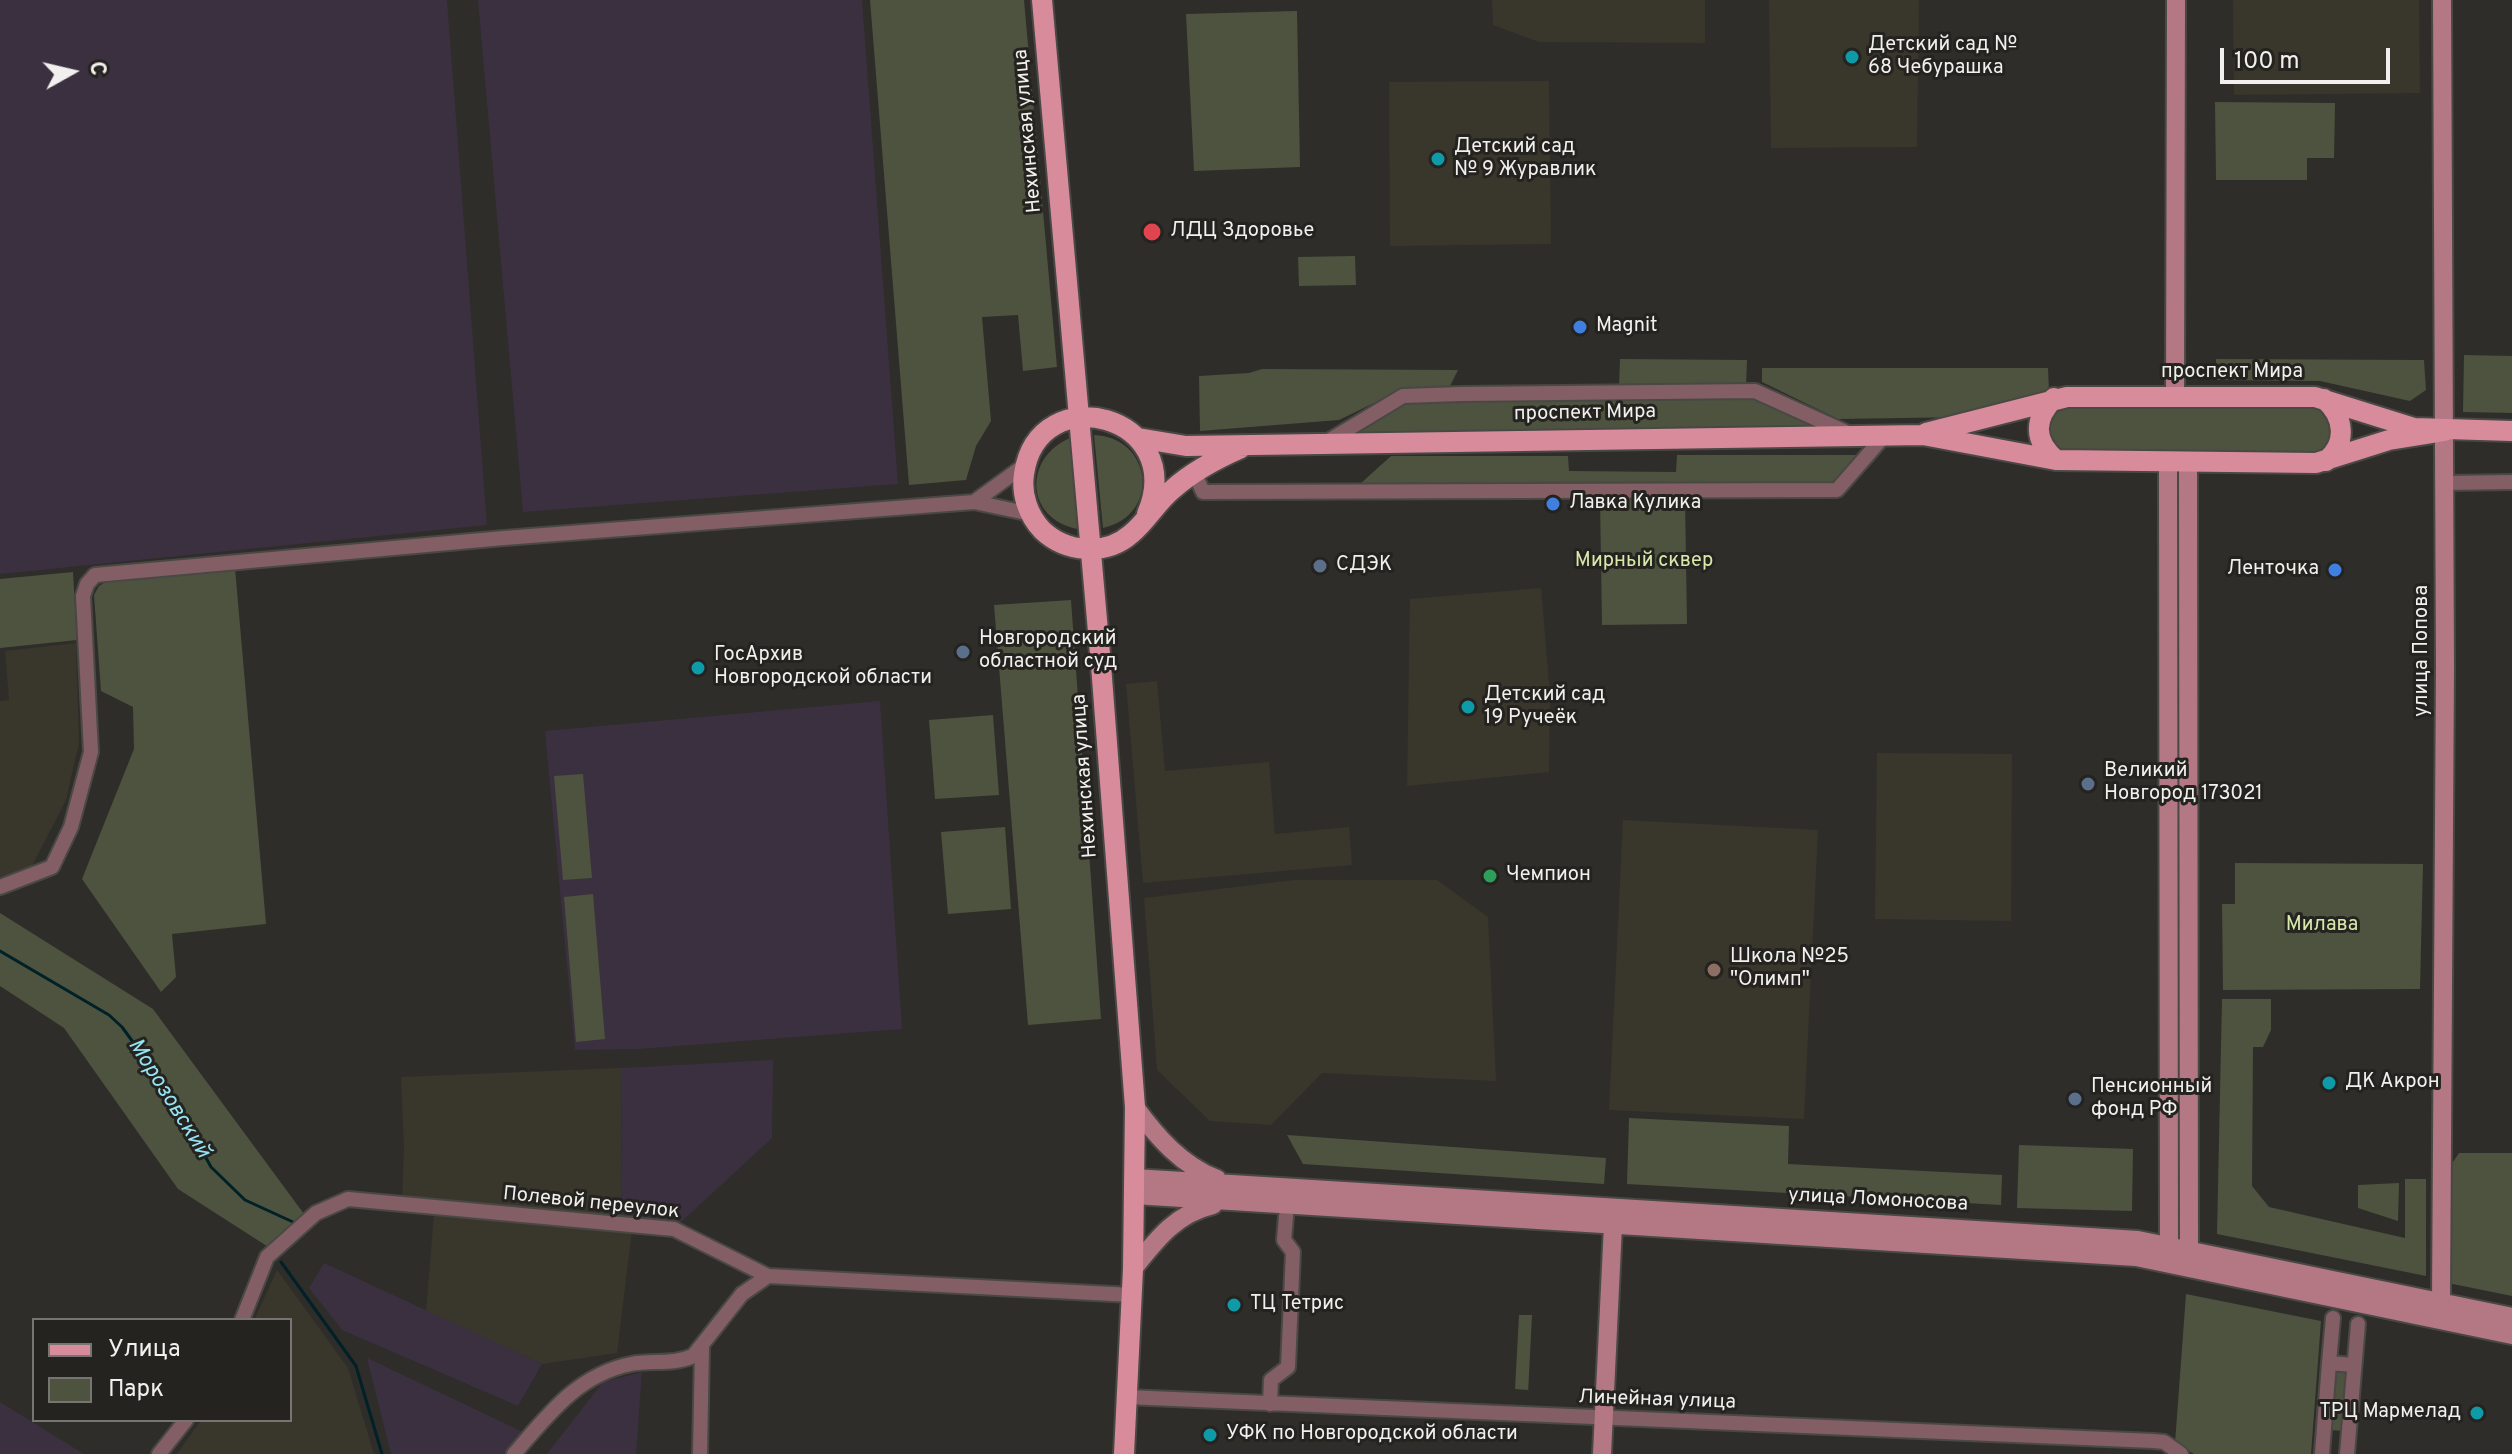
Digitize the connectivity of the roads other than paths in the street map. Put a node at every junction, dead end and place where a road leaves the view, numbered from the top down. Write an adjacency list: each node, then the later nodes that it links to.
1 (1042, 0): 7 (main road, Нехинская улица)
2 (2176, 0): 4 (street)
3 (2442, 0): 8 (street, улица Попова)
4 (2175, 397): 5 (main road, проспект Мира); 6 (main road, проспект Мира)
5 (2054, 398): 12 (main road, проспект Мира); 16 (main road)
6 (2324, 399): 8 (main road, проспект Мира); 17 (main road)
7 (1079, 417): 13 (main road, проспект Мира); 19 (main road); 26 (main road, Нехинская улица)
8 (2445, 431): 9 (main road, проспект Мира); 17 (main road, проспект Мира); 22 (street, улица Попова)
9 (2512, 431)
10 (1852, 435): 11 (main road, проспект Мира); 14 (main road, проспект Мира); 14 (street)
11 (1885, 435): 12 (main road, проспект Мира); 20 (street)
12 (1923, 435): 16 (main road, проспект Мира)
13 (1138, 438): 15 (main road, проспект Мира); 25 (main road)
14 (1324, 443): 15 (main road, проспект Мира)
15 (1248, 445): 20 (main road, проспект Мира)
16 (2056, 460): 18 (main road, проспект Мира)
17 (2326, 461): 18 (main road, проспект Мира)
18 (2178, 462): 27 (street); 28 (street)
19 (1025, 465): 23 (street); 24 (main road)
20 (1194, 472): 25 (main road, проспект Мира)
21 (2512, 482): 22 (street)
22 (2445, 483): 41 (street, улица Попова)
23 (974, 502): 24 (street); 29 (street)
24 (1031, 514): 26 (main road)
25 (1147, 514): 26 (main road, проспект Мира)
26 (1091, 549): 30 (main road, Нехинская улица)
27 (2168, 568): 28 (street); 37 (street)
28 (2188, 568): 37 (street)
29 (0, 887)
30 (1135, 1107): 31 (main road, Нехинская улица); 32 (street, улица Ломоносова)
31 (1134, 1186): 32 (street, улица Ломоносова); 38 (main road, Нехинская улица)
32 (1237, 1193): 33 (street, улица Ломоносова); 34 (street, улица Ломоносова); 38 (street, улица Ломоносова)
33 (1426, 1204): 34 (street, улица Ломоносова); 35 (street, улица Ломоносова); 36 (street, улица Ломоносова)
34 (1287, 1205): 51 (street)
35 (1613, 1225): 36 (street, улица Ломоносова); 52 (street)
36 (1951, 1236): 37 (street, улица Ломоносова)
37 (2179, 1257): 41 (street, улица Ломоносова); 46 (street, улица Ломоносова)
38 (1133, 1269): 40 (main road, Нехинская улица)
39 (768, 1276): 40 (street, Полевой переулок); 43 (street, Полевой переулок); 47 (street)
40 (1132, 1295): 50 (main road, Нехинская улица)
41 (2441, 1302): 42 (street, улица Ломоносова)
42 (2512, 1317)
43 (243, 1318)
44 (2333, 1318): 48 (street)
45 (2358, 1324): 49 (street)
46 (2512, 1335)
47 (702, 1348): 55 (street); 56 (street)
48 (2329, 1363): 49 (street); 60 (street)
49 (2354, 1365): 61 (street)
50 (1127, 1397): 51 (street, Линейная улица); 57 (main road, Нехинская улица)
51 (1270, 1404): 52 (street, Линейная улица)
52 (1603, 1419): 58 (street); 59 (street, Линейная улица)
53 (184, 1422): 54 (street)
54 (159, 1454)
55 (514, 1454)
56 (700, 1454)
57 (1124, 1454)
58 (1602, 1454)
59 (2181, 1454)
60 (2322, 1454)
61 (2347, 1454)

